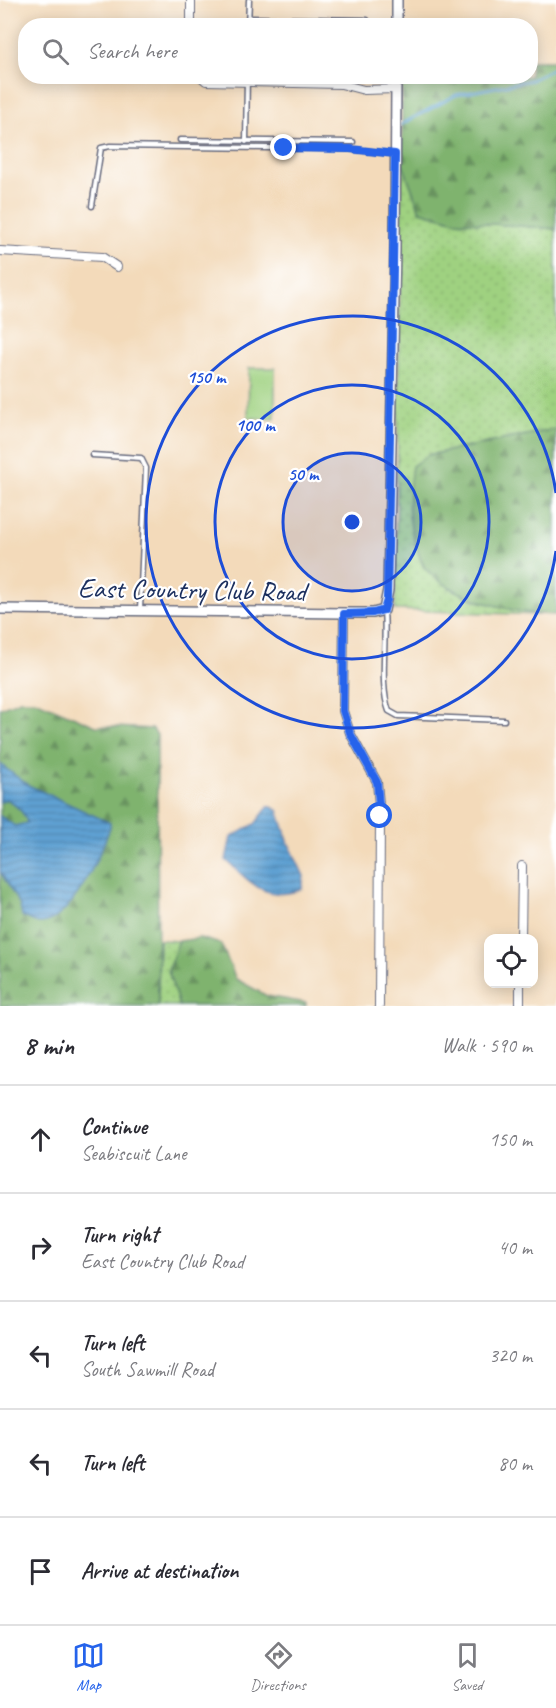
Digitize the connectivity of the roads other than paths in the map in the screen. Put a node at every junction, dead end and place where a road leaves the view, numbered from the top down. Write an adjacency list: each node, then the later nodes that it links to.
1 (191, 0): 4 (street)
2 (249, 0): 5 (lane)
3 (397, 0): 6 (street)
4 (191, 18)
5 (248, 18)
6 (397, 18)
7 (247, 84): 12 (lane)
8 (344, 84): 10 (street)
9 (396, 84): 10 (street)
10 (396, 88): 14 (street)
11 (180, 140): 12 (lane)
12 (246, 142): 13 (lane)
13 (353, 142)
14 (395, 154): 15 (lane); 20 (street)
15 (92, 206)
16 (0, 251): 17 (street)
17 (117, 267)
18 (92, 455): 21 (lane)
19 (0, 609): 21 (street, East Country Club Road)
20 (384, 610): 22 (street, East Country Club Road); 23 (lane)
21 (140, 611): 22 (street, East Country Club Road)
22 (344, 614): 27 (street)
23 (504, 720)
24 (522, 866): 25 (street)
25 (520, 934)
26 (520, 988): 28 (street)
27 (379, 1006)
28 (520, 1006)

